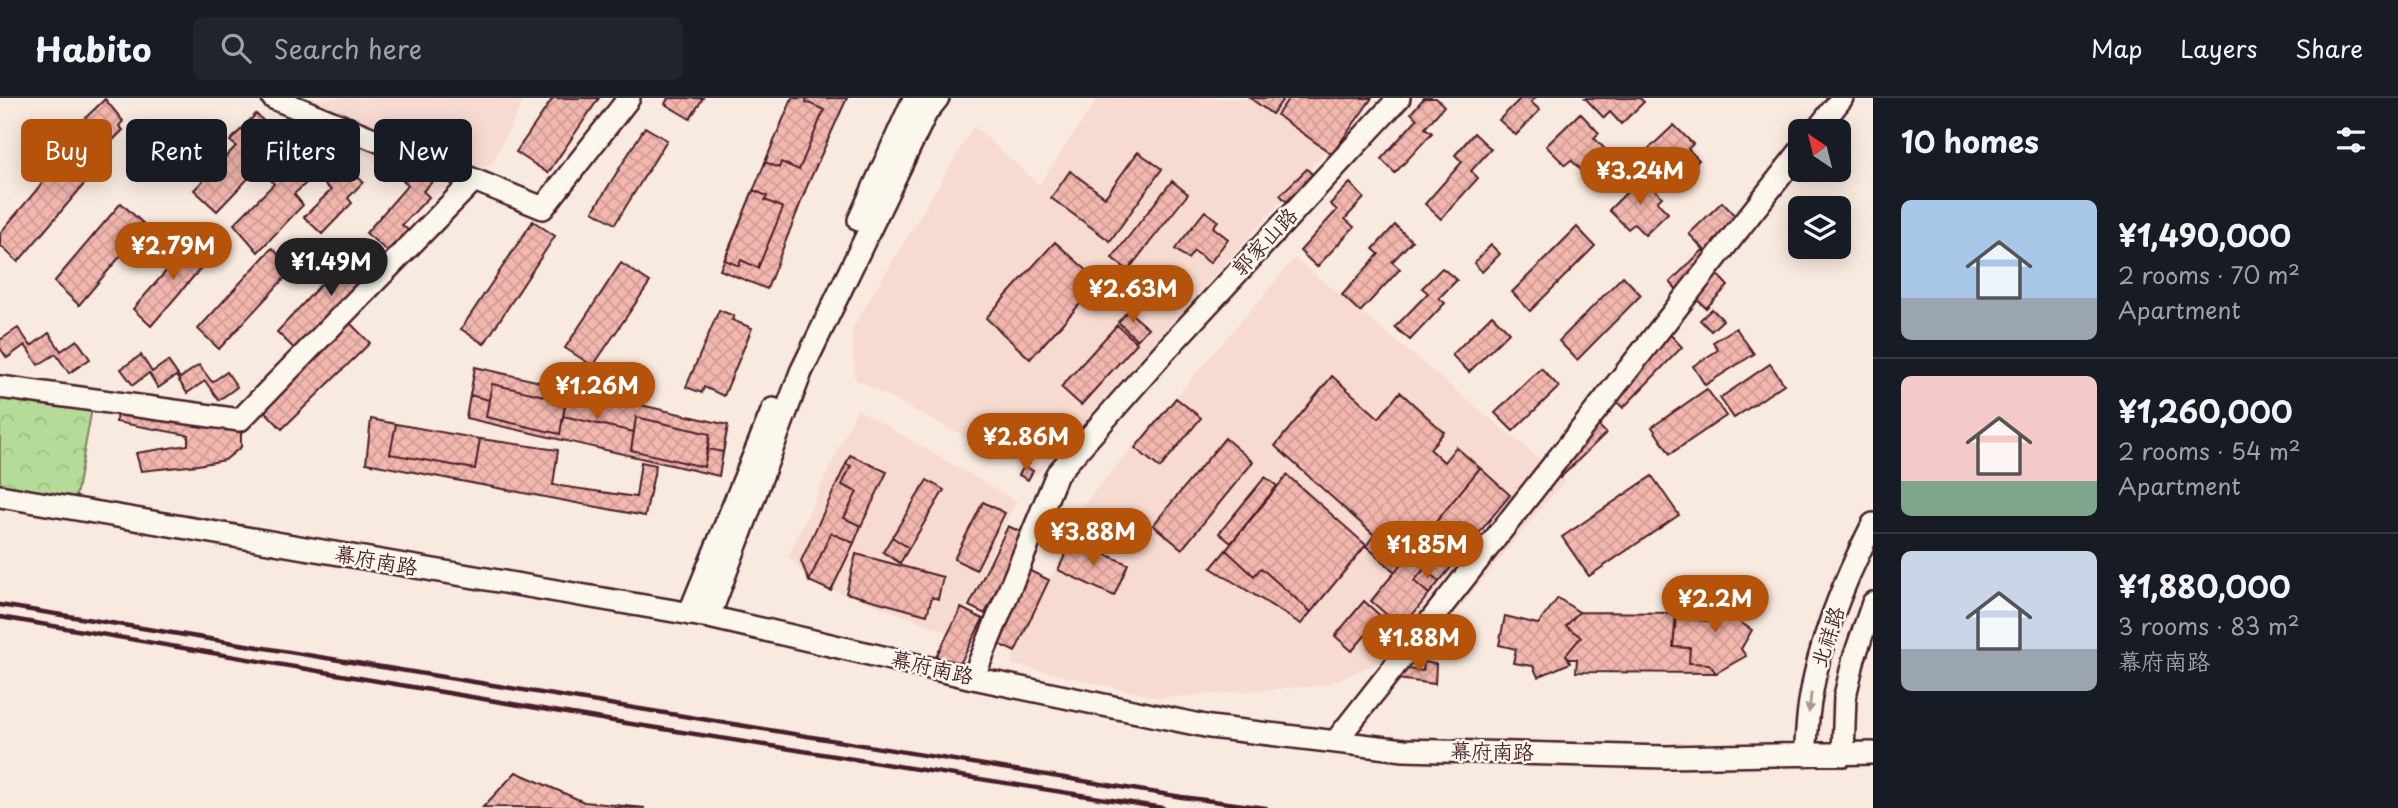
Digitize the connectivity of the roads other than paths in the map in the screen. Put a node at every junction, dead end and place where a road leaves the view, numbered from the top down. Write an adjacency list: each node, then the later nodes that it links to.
1 (273, 98): 9 (street)
2 (629, 98): 9 (street)
3 (910, 98): 6 (street)
4 (1399, 98): 17 (street, 郭家山路)
5 (1842, 98): 7 (street)
6 (927, 103): 14 (street)
7 (1825, 119)
8 (1788, 167): 18 (street)
9 (474, 180): 10 (street)
10 (0, 387)
11 (0, 496): 14 (street, 幕府南路)
12 (1873, 524): 15 (street, 北祥路)
13 (1873, 603): 16 (street, 北祥路)
14 (699, 615): 17 (street, 幕府南路)
15 (1832, 622): 16 (street); 20 (street, 北祥路, one-way to 20)
16 (1863, 631): 21 (street, 北祥路)
17 (973, 678): 18 (street, 幕府南路)
18 (1335, 742): 20 (street, 幕府南路)
19 (1873, 754): 21 (street, 幕府南路)
20 (1805, 755): 21 (street, 幕府南路)
21 (1843, 755)

